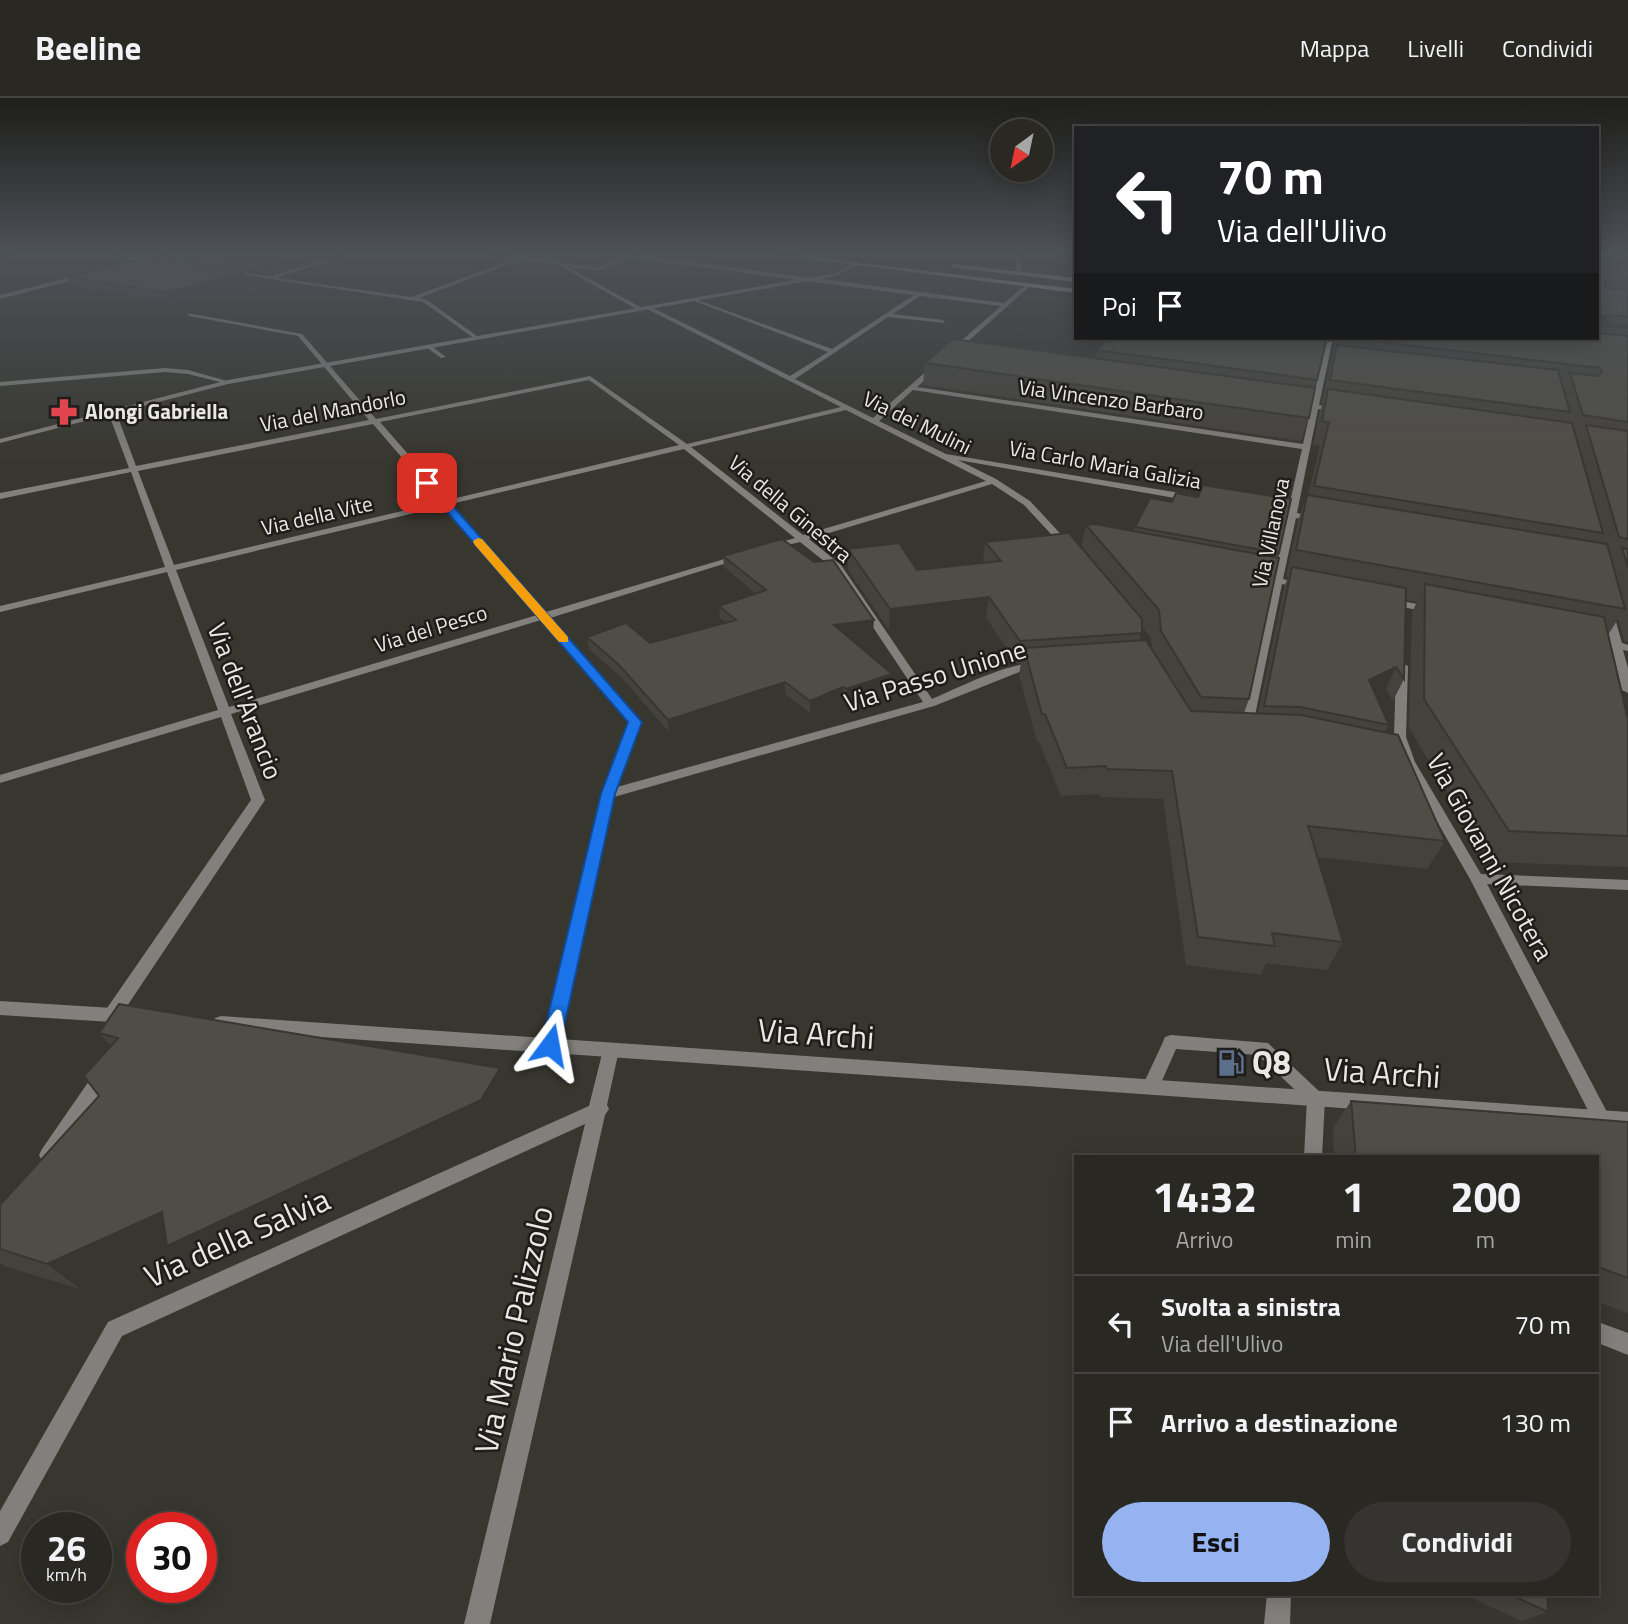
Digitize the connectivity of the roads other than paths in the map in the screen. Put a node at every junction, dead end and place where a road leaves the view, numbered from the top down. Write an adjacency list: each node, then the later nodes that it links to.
1 (238, 323): 17 (street)
2 (456, 323): 8 (street)
3 (555, 323): 8 (street)
4 (675, 323): 19 (street, Via dei Mulini)
5 (758, 323): 11 (street)
6 (874, 323): 11 (street)
7 (984, 323): 12 (street)
8 (475, 337): 10 (street)
9 (1330, 340): 15 (street, Via Villanova)
10 (428, 346): 13 (street); 17 (street)
11 (832, 351): 19 (street)
12 (948, 355): 14 (street); 22 (street)
13 (443, 357)
14 (962, 357)
15 (1325, 361): 16 (street); 24 (street, Via Villanova)
16 (1339, 362)
17 (324, 364): 20 (street); 28 (street)
18 (590, 377): 28 (street, Via del Mandorlo); 31 (street, Via della Ginestra)
19 (789, 380): 25 (street, Via dei Mulini)
20 (228, 382): 21 (street); 27 (street)
21 (0, 384)
22 (911, 388): 29 (street); 32 (street, Via Vincenzo Barbaro)
23 (1288, 403): 24 (street)
24 (1316, 407): 26 (street); 32 (street, Via Villanova)
25 (846, 408): 29 (street, Via dei Mulini); 31 (street, Via della Vite)
26 (1342, 411)
27 (112, 412): 30 (street); 35 (street, Via dell'Arancio)
28 (373, 421): 35 (street, Via del Mandorlo); 40 (street)
29 (874, 421): 33 (street, Via dei Mulini)
30 (0, 441)
31 (685, 446): 40 (street, Via della Vite); 44 (street, Via della Ginestra)
32 (1307, 447): 42 (street, Via Villanova)
33 (948, 456): 34 (street, Via Carlo Maria Galizia); 36 (street, Via dei Mulini)
34 (1009, 467): 36 (street); 39 (street, Via Carlo Maria Galizia)
35 (133, 469): 38 (street, Via del Mandorlo); 48 (street, Via dell'Arancio)
36 (982, 475): 37 (street, Via dei Mulini)
37 (993, 481): 44 (street); 45 (street, Via dei Mulini)
38 (0, 496)
39 (1198, 499)
40 (445, 503): 48 (street, Via della Vite); 56 (street)
41 (1266, 510): 42 (street)
42 (1293, 515): 43 (street); 50 (street, Via Villanova)
43 (1332, 522)
44 (801, 539): 46 (street); 62 (street, Via della Ginestra)
45 (1073, 546)
46 (762, 550)
47 (749, 554): 56 (street, Via del Pesco)
48 (171, 568): 54 (street, Via della Vite); 63 (street, Via dell'Arancio)
49 (1238, 573): 50 (street)
50 (1279, 580): 51 (street); 64 (street, Via Villanova)
51 (1316, 588)
52 (1379, 600): 55 (street)
53 (1607, 606): 59 (street)
54 (0, 609)
55 (1444, 612)
56 (543, 616): 63 (street, Via del Pesco); 66 (street)
57 (1577, 638): 59 (street)
58 (1403, 644): 67 (street, Via Giovanni Nicotera)
59 (1622, 647): 61 (street)
60 (1049, 665): 62 (street, Via Passo Unione)
61 (1628, 690)
62 (930, 704): 66 (street, Via Passo Unione)
63 (225, 711): 65 (street, Via del Pesco); 70 (street, Via dell'Arancio)
64 (1245, 735)
65 (0, 779)
66 (608, 794): 73 (street)
67 (1477, 879): 68 (street); 79 (street, Via Giovanni Nicotera)
68 (1628, 885)
69 (0, 1008): 70 (street)
70 (111, 1016): 72 (street)
71 (210, 1022): 73 (street, Via Archi)
72 (127, 1039)
73 (550, 1045): 74 (street, Via Archi)
74 (611, 1050): 76 (street, Via Archi); 78 (street, Via Mario Palizzolo)
75 (112, 1061): 82 (street)
76 (1150, 1087): 77 (street, Via Archi); 77 (street)
77 (1316, 1099): 79 (street, Via Archi); 81 (street)
78 (600, 1109): 85 (street, Via della Salvia); 87 (street, Via Mario Palizzolo)
79 (1601, 1118): 80 (street, Via Archi)
80 (1628, 1120)
81 (1313, 1155)
82 (37, 1172)
83 (1599, 1333): 84 (street)
84 (1628, 1344)
85 (0, 1534)
86 (1279, 1596): 88 (street)
87 (477, 1624)
88 (1277, 1624)

